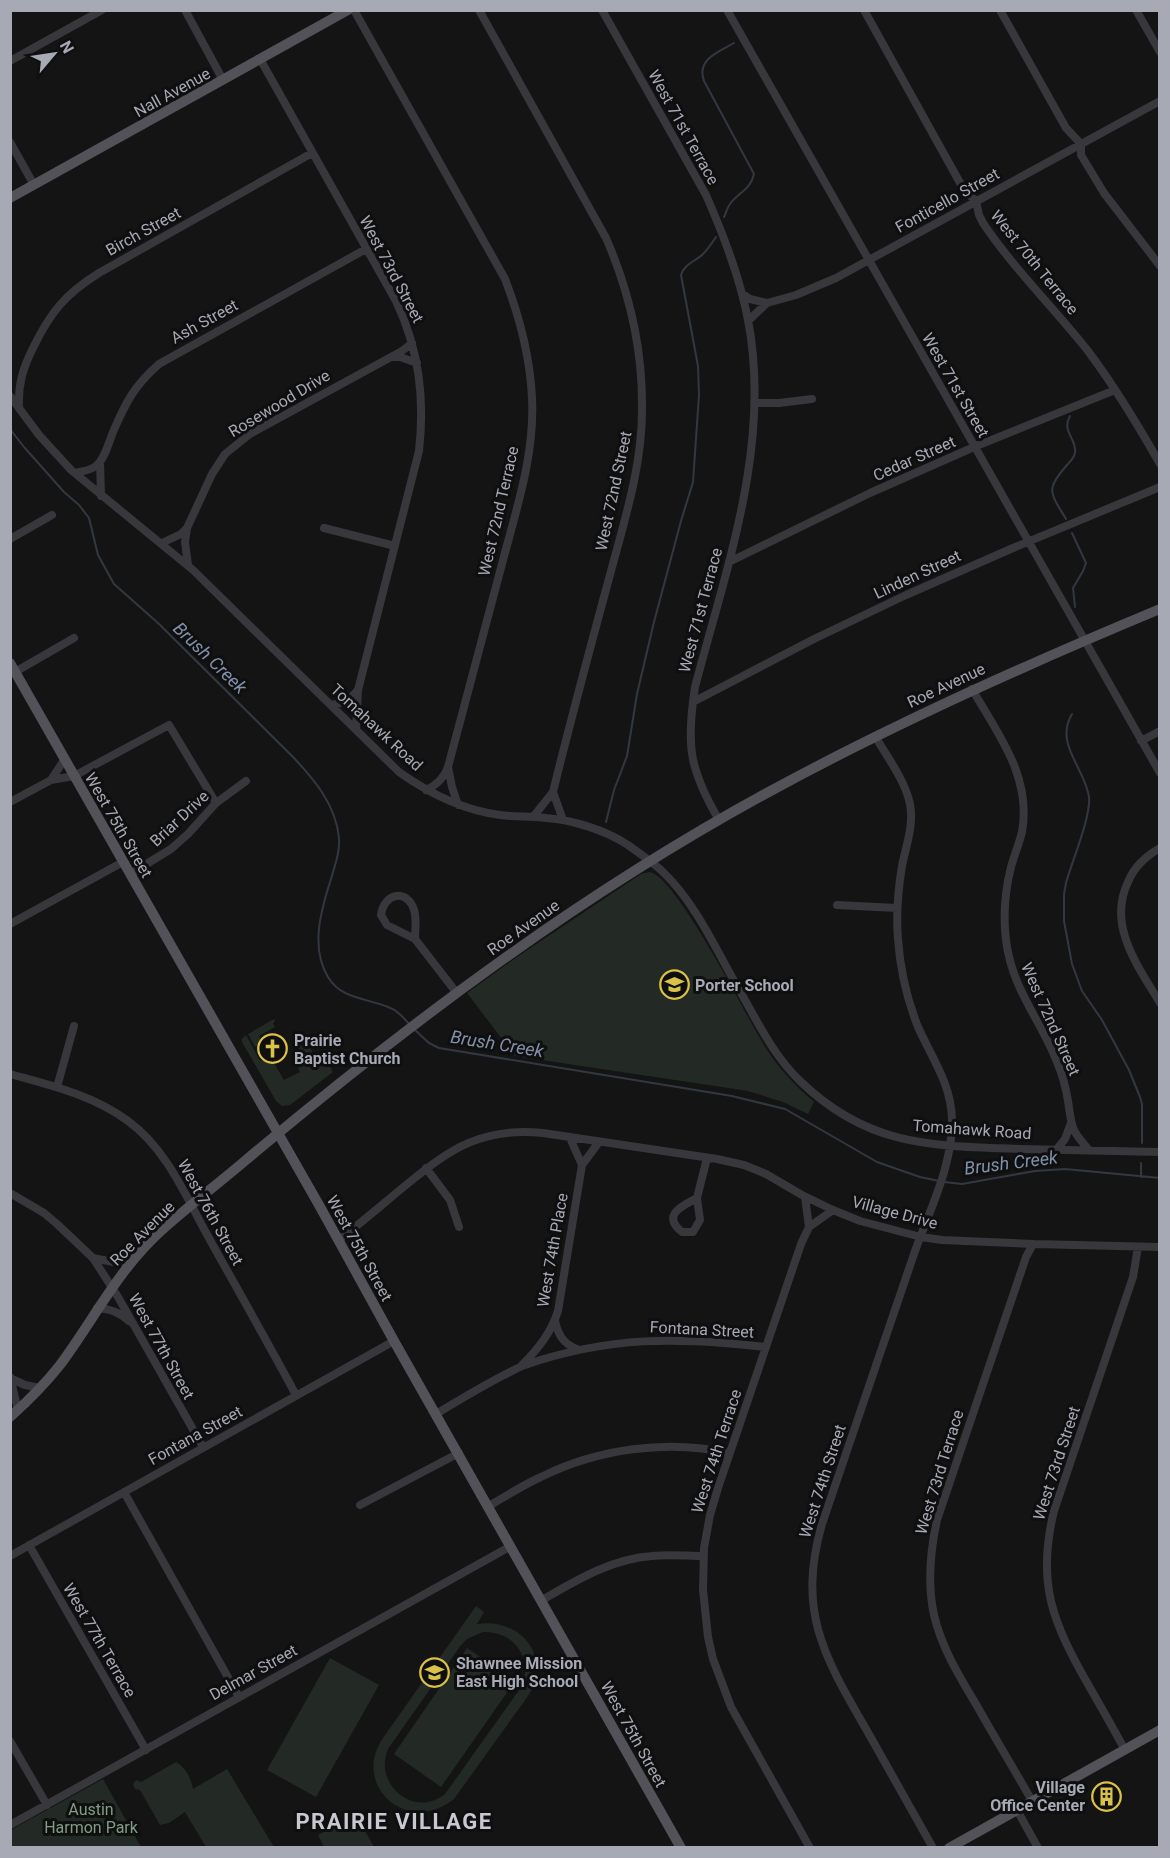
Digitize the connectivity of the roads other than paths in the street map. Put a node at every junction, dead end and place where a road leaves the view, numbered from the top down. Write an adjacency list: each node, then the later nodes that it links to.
1 (102, 10): 13 (street)
2 (185, 10): 14 (street)
3 (348, 10): 12 (main road, Nall Avenue)
4 (354, 10): 66 (street, West 72nd Terrace)
5 (479, 10): 72 (street, West 72nd Street)
6 (602, 10): 25 (street, West 71st Terrace)
7 (727, 10): 23 (street, West 71st Street)
8 (864, 10): 21 (street, West 70th Terrace)
9 (999, 10): 17 (street)
10 (1136, 10): 11 (street)
11 (1160, 52)
12 (260, 59): 14 (main road, Nall Avenue); 18 (street, West 73rd Street)
13 (10, 61)
14 (223, 80): 19 (main road, Nall Avenue)
15 (1160, 101): 17 (street, Fonticello Street)
16 (10, 142): 19 (street)
17 (1081, 144): 21 (street, Fonticello Street); 24 (street)
18 (312, 153): 22 (street, West 73rd Street); 31 (street, Birch Street)
19 (34, 185): 20 (main road, Nall Avenue)
20 (10, 198)
21 (976, 201): 23 (street, Fonticello Street); 33 (street, West 70th Terrace)
22 (366, 249): 28 (street, West 73rd Street); 39 (street, Ash Street)
23 (869, 261): 26 (street, Fonticello Street); 38 (street, West 71st Street)
24 (1160, 266)
25 (742, 294): 26 (street); 27 (street, West 71st Terrace)
26 (767, 303): 27 (street, Fonticello Street)
27 (748, 320): 36 (street, West 71st Terrace)
28 (412, 343): 29 (street, Rosewood Drive); 30 (street, West 73rd Street)
29 (392, 357): 30 (street); 45 (street, Rosewood Drive)
30 (417, 363): 50 (street, West 73rd Street)
31 (23, 369): 32 (street); 37 (street, Birch Street)
32 (10, 376)
33 (1115, 390): 38 (street, Cedar Street); 40 (street, West 70th Terrace)
34 (10, 396): 37 (street, Tomahawk Road)
35 (812, 399): 36 (street)
36 (755, 403): 51 (street, West 71st Terrace)
37 (19, 407): 41 (street, Tomahawk Road)
38 (974, 447): 48 (street, West 71st Street); 51 (street, Cedar Street)
39 (100, 462): 41 (street); 43 (street, Ash Street)
40 (1160, 464)
41 (75, 473): 43 (street, Tomahawk Road)
42 (1160, 487): 48 (street, Linden Street)
43 (101, 496): 49 (street, Tomahawk Road)
44 (52, 515): 47 (street)
45 (187, 528): 49 (street); 52 (street, Rosewood Drive)
46 (324, 528): 50 (street)
47 (10, 539)
48 (1028, 542): 55 (street, West 71st Street); 59 (street, Linden Street)
49 (162, 543): 52 (street, Tomahawk Road)
50 (395, 546): 58 (street, West 73rd Street)
51 (729, 562): 59 (street, West 71st Terrace)
52 (188, 566): 60 (street, Tomahawk Road)
53 (1160, 609): 55 (main road, Roe Avenue)
54 (74, 638): 56 (street)
55 (1084, 641): 57 (main road, Roe Avenue); 64 (street, West 71st Street)
56 (13, 667): 65 (main road, West 75th Street)
57 (972, 689): 63 (main road, Roe Avenue); 92 (street, West 72nd Street)
58 (358, 690): 60 (street); 61 (street, West 73rd Street)
59 (693, 702): 78 (street, West 71st Terrace)
60 (332, 705): 61 (street, Tomahawk Road)
61 (356, 729): 71 (street, Tomahawk Road)
62 (1160, 731): 64 (street)
63 (874, 736): 78 (main road, Roe Avenue); 84 (street)
64 (1141, 741): 67 (street, West 71st Street)
65 (64, 759): 68 (main road, West 75th Street); 69 (street)
66 (448, 767): 71 (street, West 72nd Terrace); 75 (street, West 72nd Terrace)
67 (1160, 773)
68 (74, 776): 69 (street); 74 (street); 81 (main road, West 75th Street)
69 (51, 780): 73 (street)
70 (246, 781): 74 (street, Briar Drive)
71 (426, 790): 75 (street, Tomahawk Road)
72 (553, 792): 76 (street, West 72nd Street); 77 (street)
73 (10, 802)
74 (216, 803): 82 (street, Briar Drive)
75 (458, 805): 76 (street, Tomahawk Road)
76 (533, 817): 77 (street, Tomahawk Road)
77 (563, 820): 80 (street, Tomahawk Road)
78 (719, 820): 80 (main road, Roe Avenue)
79 (1160, 848): 88 (street)
80 (650, 861): 87 (main road, Roe Avenue); 96 (street, Tomahawk Road)
81 (123, 862): 82 (main road, West 75th Street); 85 (street)
82 (130, 874): 93 (main road, West 75th Street)
83 (837, 905): 84 (street)
84 (897, 908): 96 (street)
85 (10, 924)
86 (415, 939): 86 (street); 87 (street)
87 (456, 993): 93 (main road, Roe Avenue)
88 (1160, 1003)
89 (74, 1026): 91 (street)
90 (10, 1074): 91 (street, West 76th Street)
91 (57, 1087): 106 (street, West 76th Street)
92 (1071, 1124): 97 (street); 98 (street, West 72nd Street)
93 (278, 1132): 106 (main road, Roe Avenue); 111 (main road, West 75th Street)
94 (570, 1138): 95 (street, Village Drive); 101 (street); 102 (street, Village Drive)
95 (599, 1142): 100 (street, Village Drive); 101 (street, West 74th Place)
96 (950, 1146): 97 (street, Tomahawk Road); 110 (street, West 74th Street)
97 (1058, 1149): 98 (street, Tomahawk Road)
98 (1089, 1150): 99 (street, Tomahawk Road)
99 (1160, 1152)
100 (707, 1158): 104 (street, Village Drive); 105 (street)
101 (582, 1165): 119 (street, West 74th Place)
102 (426, 1168): 108 (street); 111 (street, Village Drive)
103 (10, 1193): 115 (street, West 77th Street)
104 (805, 1197): 107 (street, Village Drive); 109 (street)
105 (697, 1198)
106 (191, 1205): 116 (main road, Roe Avenue); 127 (street, West 76th Street)
107 (833, 1210): 109 (street); 110 (street, Village Drive)
108 (459, 1227)
109 (809, 1227): 122 (street, West 74th Terrace)
110 (921, 1237): 112 (street, Village Drive); 152 (street, West 74th Street)
111 (339, 1240): 121 (main road, West 75th Street)
112 (1033, 1244): 113 (street, Village Drive); 146 (street, West 73rd Terrace)
113 (1138, 1247): 114 (street, Village Drive); 145 (street, West 73rd Street)
114 (1160, 1247)
115 (93, 1258): 116 (street); 117 (street, West 77th Street)
116 (132, 1261): 117 (main road, Roe Avenue)
117 (112, 1287): 118 (main road, Roe Avenue); 120 (street, West 77th Street)
118 (98, 1308): 120 (street); 126 (main road, Roe Avenue)
119 (555, 1321): 123 (street); 124 (street, West 74th Place)
120 (134, 1325): 130 (street, West 77th Street)
121 (394, 1341): 127 (street, Fontana Street); 129 (main road, West 75th Street)
122 (765, 1347): 123 (street, Fontana Street); 132 (street, West 74th Terrace)
123 (578, 1350): 124 (street, Fontana Street)
124 (522, 1366): 129 (street, Fontana Street)
125 (11, 1378): 126 (street); 128 (street)
126 (40, 1388): 128 (main road, Roe Avenue)
127 (296, 1395): 130 (street, Fontana Street)
128 (14, 1413)
129 (436, 1414): 131 (main road, West 75th Street)
130 (203, 1447): 133 (street, Fontana Street)
131 (459, 1453): 134 (street); 135 (main road, West 75th Street)
132 (728, 1453): 135 (street); 139 (street, West 74th Terrace)
133 (123, 1492): 136 (street, Fontana Street); 141 (street)
134 (360, 1505)
135 (489, 1506): 137 (main road, West 75th Street)
136 (29, 1545): 138 (street, Fontana Street); 144 (street, West 77th Terrace)
137 (511, 1546): 140 (main road, West 75th Street); 141 (street, Delmar Street)
138 (10, 1556)
139 (703, 1556): 140 (street); 151 (street, West 74th Terrace)
140 (542, 1600): 150 (main road, West 75th Street)
141 (239, 1697): 144 (street, Delmar Street)
142 (1160, 1730): 145 (main road)
143 (10, 1741): 147 (street)
144 (146, 1750): 147 (street, Delmar Street)
145 (1125, 1750): 146 (main road)
146 (1032, 1801): 148 (main road)
147 (47, 1805): 149 (street, Delmar Street)
148 (1017, 1810): 153 (main road); 154 (street)
149 (10, 1826)
150 (681, 1848)
151 (810, 1848)
152 (933, 1848)
153 (949, 1848)
154 (1038, 1848)

